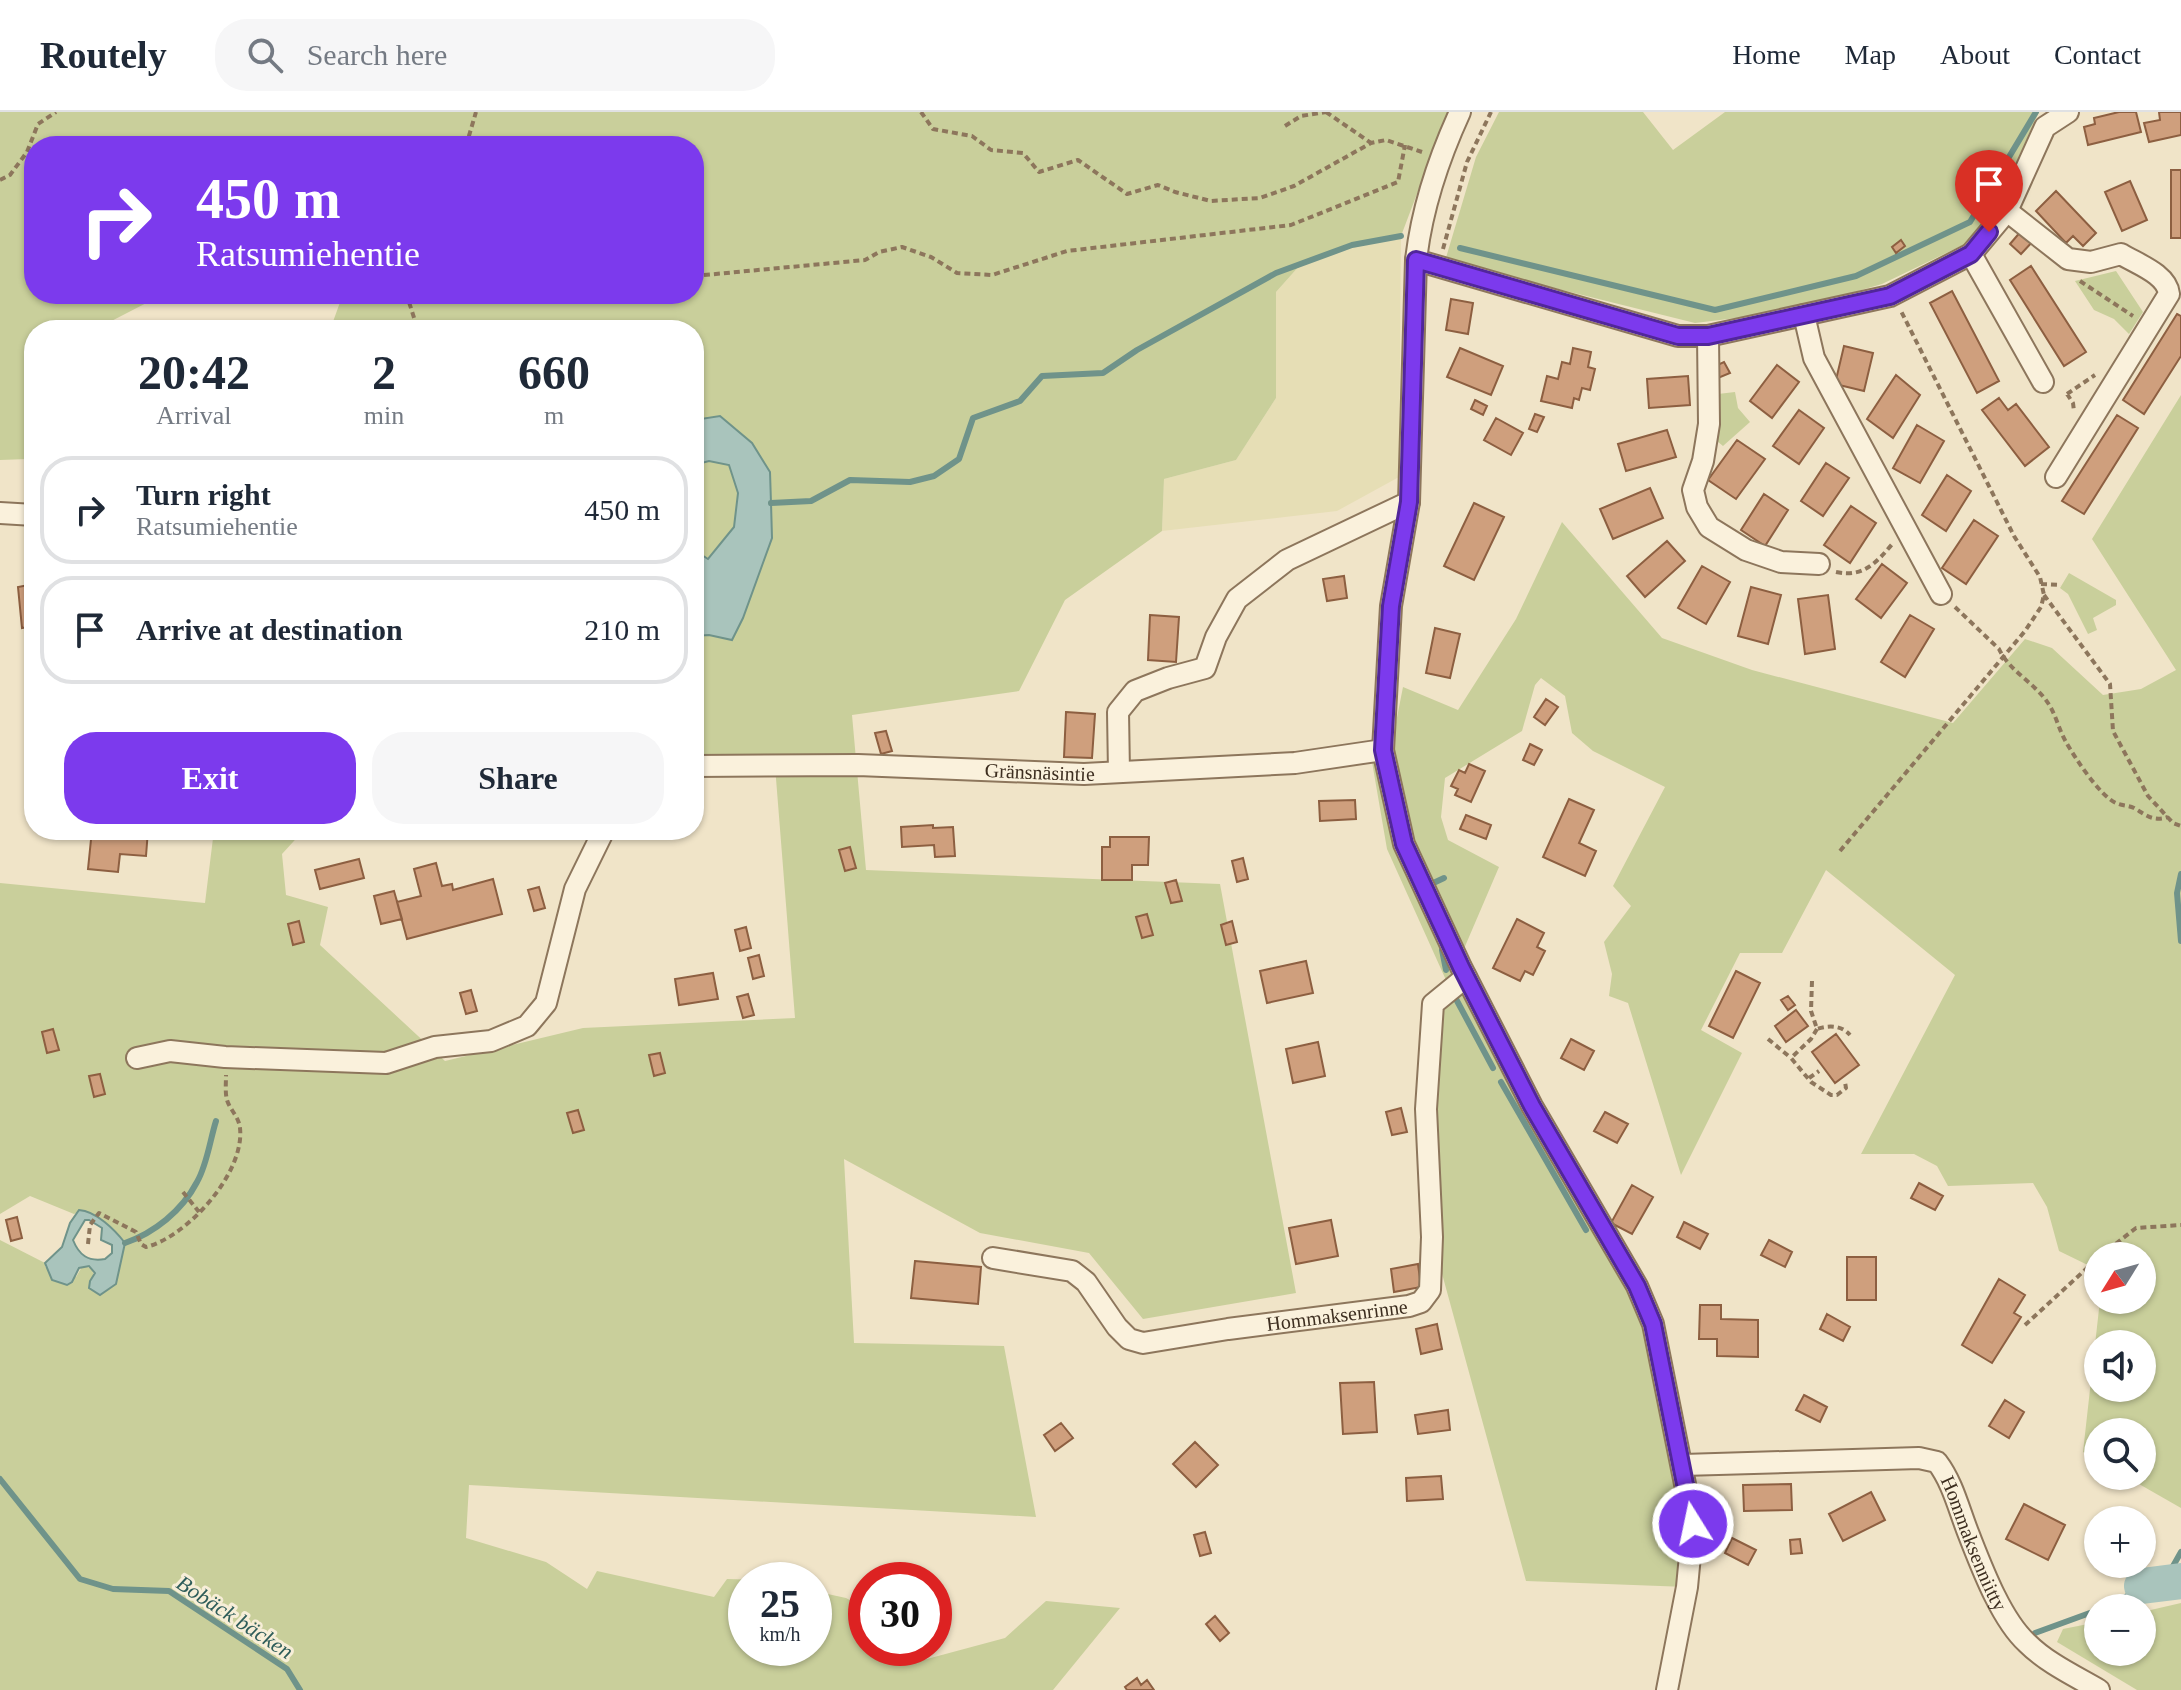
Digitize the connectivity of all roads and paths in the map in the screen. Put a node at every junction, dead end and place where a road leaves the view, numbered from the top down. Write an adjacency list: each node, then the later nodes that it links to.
1 (56, 112): 9 (path)
2 (476, 112): 10 (path)
3 (921, 112): 11 (path)
4 (1326, 112): 8 (path); 11 (path)
5 (1460, 112): 14 (street)
6 (1491, 112): 20 (path)
7 (2068, 112): 16 (street)
8 (1285, 126)
9 (33, 136)
10 (469, 136)
11 (1371, 143): 12 (path)
12 (1405, 145): 14 (path); 21 (path)
13 (24, 156): 15 (path)
14 (1439, 159): 19 (street)
15 (0, 180)
16 (2007, 211): 17 (street); 18 (street)
17 (1971, 254): 22 (street); 26 (street)
18 (2068, 259): 23 (path); 29 (street)
19 (1416, 260): 20 (street); 30 (street)
20 (1438, 267): 24 (street)
21 (704, 275)
22 (1804, 315): 24 (street); 33 (street)
23 (2134, 317)
24 (1708, 336): 34 (street)
25 (2105, 368): 27 (path)
26 (2043, 382): 27 (path)
27 (2067, 394): 28 (path)
28 (2074, 416)
29 (2056, 477)
30 (1409, 502): 40 (street); 42 (street)
31 (0, 513): 32 (street)
32 (24, 514)
33 (1905, 527): 34 (path); 37 (street)
34 (1819, 564)
35 (2041, 584): 36 (path)
36 (2061, 585)
37 (1941, 594)
38 (2044, 595): 43 (path)
39 (1958, 609): 43 (path)
40 (1383, 750): 42 (street, Gränsnäsintie); 46 (street)
41 (704, 766): 42 (street, Gränsnäsintie)
42 (1119, 772)
43 (2168, 817): 44 (path)
44 (2181, 826)
45 (599, 840): 51 (street)
46 (1466, 977): 62 (street, Hommaksenrinne); 65 (street)
47 (1812, 981): 48 (path)
48 (1817, 1029): 49 (path); 53 (path)
49 (1850, 1035)
50 (1768, 1039): 53 (path)
51 (230, 1057): 52 (street); 58 (path)
52 (137, 1058)
53 (1791, 1058): 55 (path)
54 (1819, 1071): 55 (path)
55 (1809, 1078): 56 (path)
56 (1845, 1082)
57 (183, 1192): 58 (path)
58 (199, 1212): 61 (path)
59 (2181, 1225): 60 (path)
60 (2118, 1242)
61 (88, 1244)
62 (993, 1258)
63 (2084, 1271): 64 (path)
64 (2025, 1325)
65 (1683, 1465): 66 (street); 67 (street, Hommaksenniitty)
66 (1667, 1690)
67 (2099, 1690)

